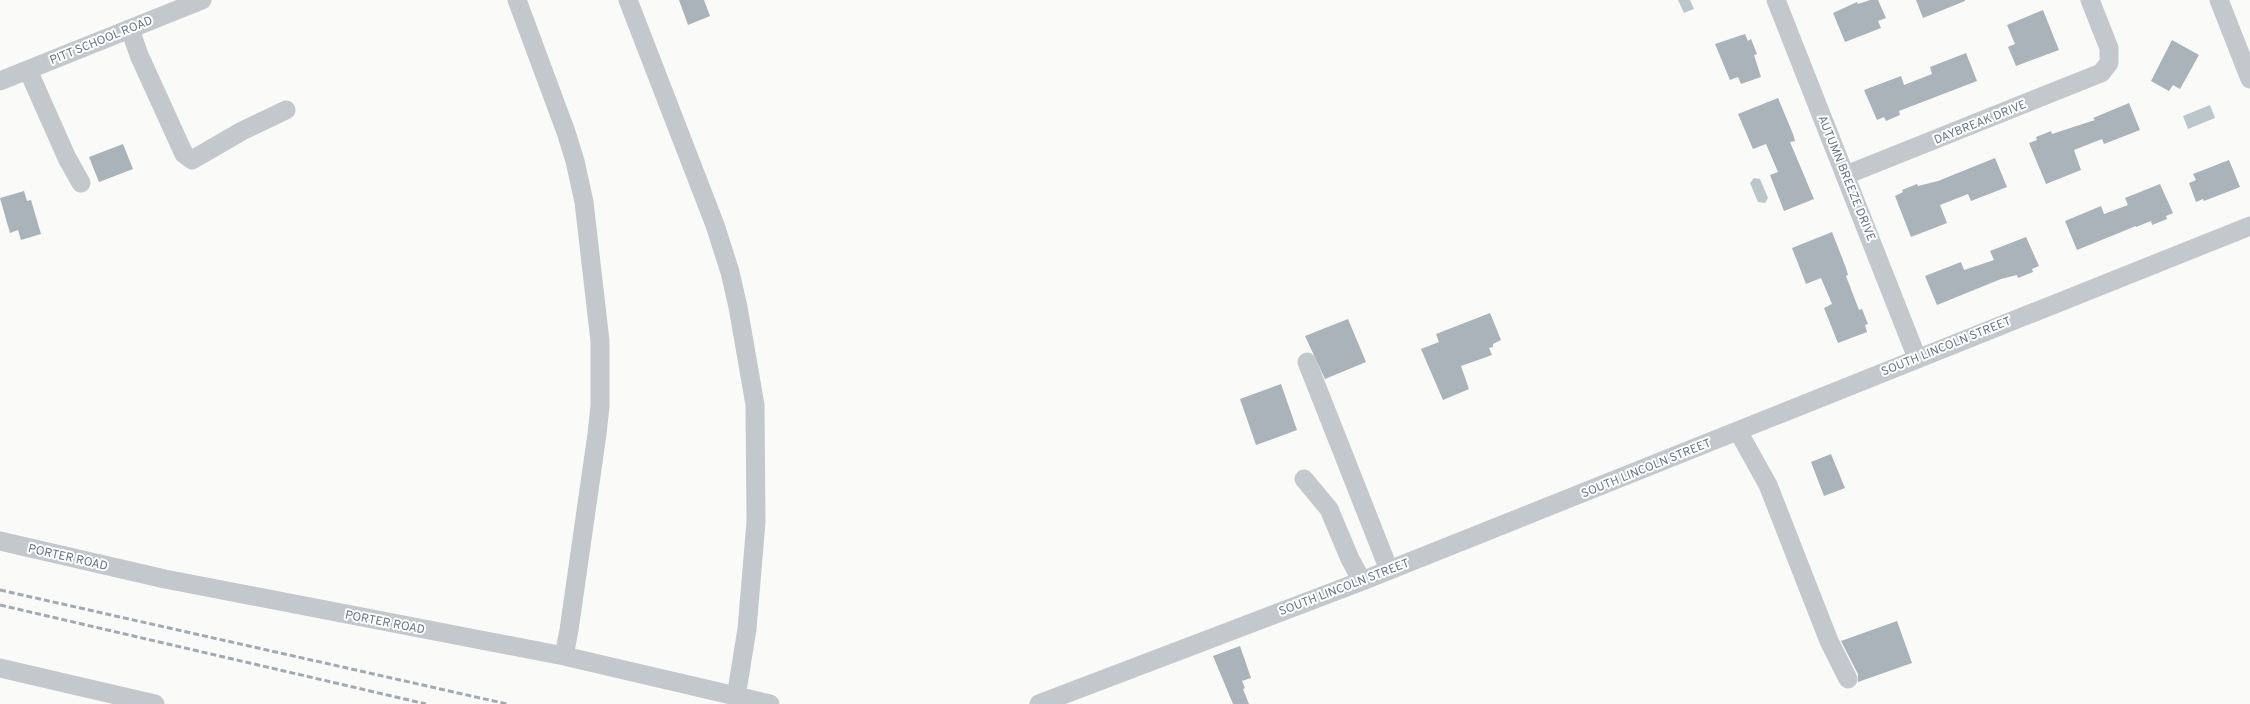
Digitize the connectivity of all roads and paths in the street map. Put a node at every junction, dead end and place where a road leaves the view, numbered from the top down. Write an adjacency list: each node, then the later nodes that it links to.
1 (202, 0): 7 (street, PITT SCHOOL ROAD)
2 (517, 0): 22 (street)
3 (628, 0): 25 (street)
4 (1776, 0): 12 (street, AUTUMN BREEZE DRIVE)
5 (2090, 0): 12 (street, DAYBREAK DRIVE)
6 (2219, 0): 9 (street)
7 (130, 29): 8 (street, PITT SCHOOL ROAD); 11 (street)
8 (28, 70): 10 (street, PITT SCHOOL ROAD); 13 (street)
9 (2250, 79)
10 (0, 81)
11 (286, 110)
12 (1846, 175): 15 (street, AUTUMN BREEZE DRIVE)
13 (81, 183)
14 (2250, 226): 15 (street, SOUTH LINCOLN STREET)
15 (1917, 358): 17 (street, SOUTH LINCOLN STREET)
16 (1306, 362): 20 (street)
17 (1738, 431): 20 (street, SOUTH LINCOLN STREET); 24 (street)
18 (1304, 479): 21 (street)
19 (0, 541): 22 (street, PORTER ROAD)
20 (1389, 570): 21 (street, SOUTH LINCOLN STREET)
21 (1362, 581): 28 (street, SOUTH LINCOLN STREET)
22 (564, 656): 25 (street, PORTER ROAD)
23 (0, 668): 26 (street)
24 (1848, 679)
25 (736, 696): 27 (street, PORTER ROAD)
26 (154, 704)
27 (770, 704)
28 (1039, 704)

